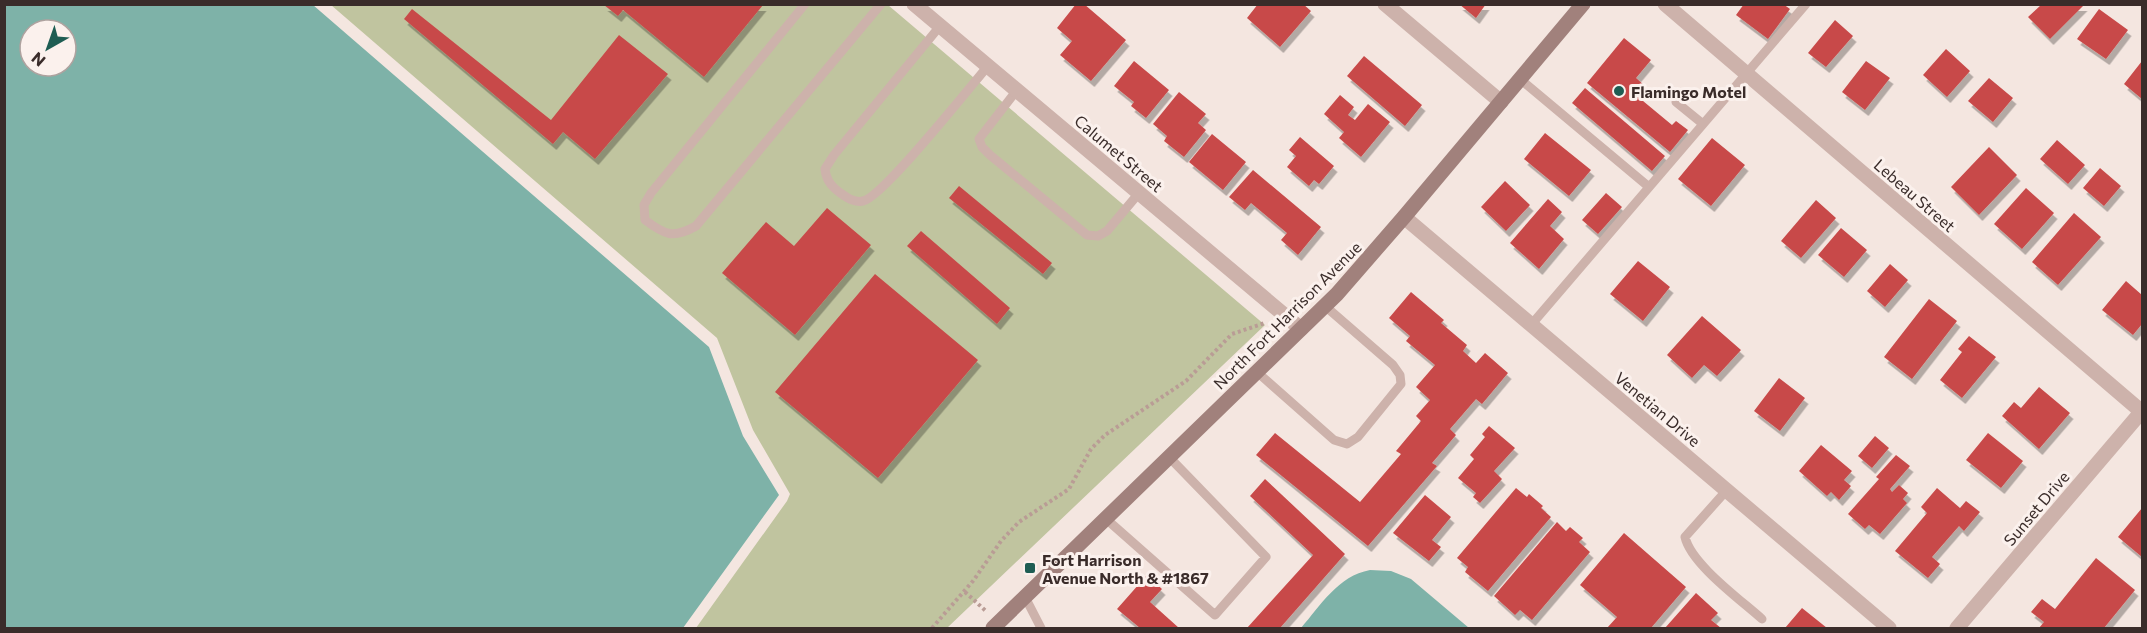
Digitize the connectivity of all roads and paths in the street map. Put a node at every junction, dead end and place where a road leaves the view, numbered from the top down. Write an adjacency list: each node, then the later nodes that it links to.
1 (805, 4): 2 (lane)
2 (881, 4)
3 (914, 4): 8 (street, Calumet Street)
4 (1385, 4): 13 (street)
5 (1583, 4): 11 (main road, North Fort Harrison Avenue)
6 (1665, 4): 10 (street, Lebeau Street)
7 (1806, 4): 10 (lane)
8 (940, 26): 9 (street, Calumet Street); 9 (lane)
9 (988, 66): 12 (street, Calumet Street)
10 (1746, 74): 15 (lane); 24 (street, Lebeau Street)
11 (1520, 79): 13 (main road, North Fort Harrison Avenue); 16 (lane)
12 (1017, 90): 17 (street, Calumet Street); 17 (lane)
13 (1501, 102): 18 (main road, North Fort Harrison Avenue)
14 (1676, 102): 15 (lane)
15 (1703, 124): 16 (lane)
16 (1649, 187): 21 (lane)
17 (1139, 193): 20 (street, Calumet Street)
18 (1404, 217): 19 (main road, North Fort Harrison Avenue); 21 (street, Venetian Drive)
19 (1325, 306): 22 (main road, North Fort Harrison Avenue); 23 (lane)
20 (1280, 312): 22 (street, Calumet Street); 28 (path)
21 (1531, 325): 26 (street, Venetian Drive)
22 (1301, 329): 23 (main road, North Fort Harrison Avenue)
23 (1257, 372): 25 (main road, North Fort Harrison Avenue)
24 (2142, 412): 35 (street, Sunset Drive)
25 (1169, 457): 27 (main road, North Fort Harrison Avenue); 27 (lane)
26 (1726, 491): 30 (lane); 34 (street, Venetian Drive)
27 (1105, 518): 29 (main road, North Fort Harrison Avenue)
28 (965, 592): 31 (path); 32 (path)
29 (1025, 597): 31 (main road, North Fort Harrison Avenue); 33 (lane)
30 (1762, 619)
31 (996, 626)
32 (932, 628)
33 (1041, 628)
34 (1889, 628)
35 (1957, 628)

